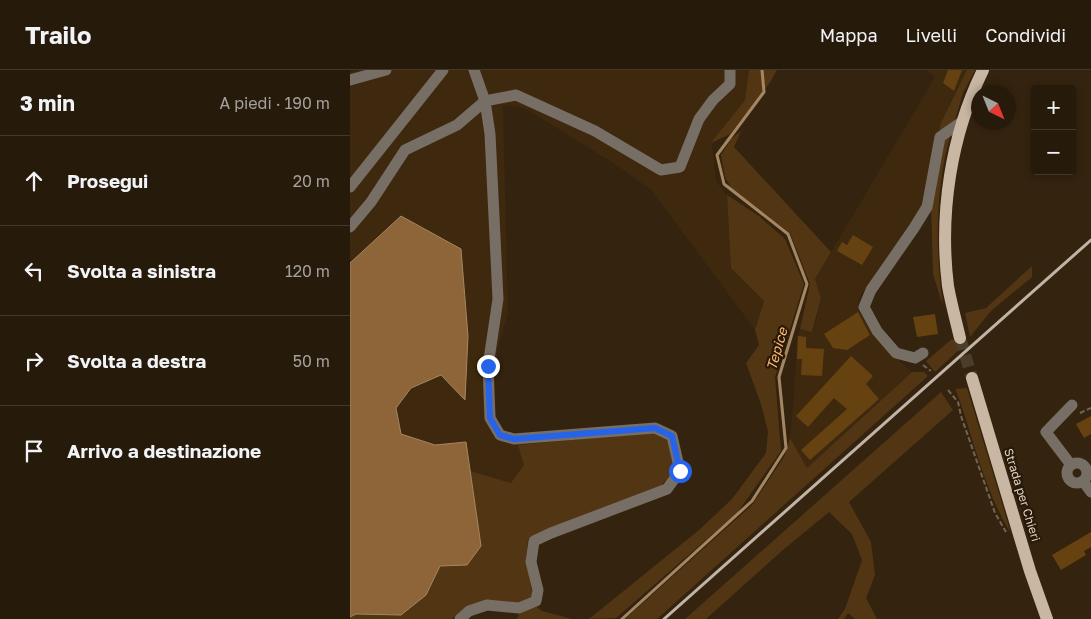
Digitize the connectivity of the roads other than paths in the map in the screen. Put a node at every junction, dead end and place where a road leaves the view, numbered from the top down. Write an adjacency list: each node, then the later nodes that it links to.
1 (386, 70): 6 (street)
2 (443, 70): 9 (street)
3 (474, 70): 7 (street)
4 (730, 70): 7 (street)
5 (984, 70): 8 (main road)
6 (350, 80)
7 (485, 101): 10 (street); 19 (street)
8 (963, 122): 11 (main road); 12 (street)
9 (350, 187)
10 (350, 227)
11 (960, 338)
12 (923, 353)
13 (972, 378): 20 (main road, Strada per Chieri)
14 (1072, 405): 15 (street)
15 (1070, 465): 16 (street); 17 (street)
16 (1088, 466): 17 (street)
17 (1083, 481): 18 (street)
18 (1091, 492)
19 (460, 619)
20 (1047, 619)

